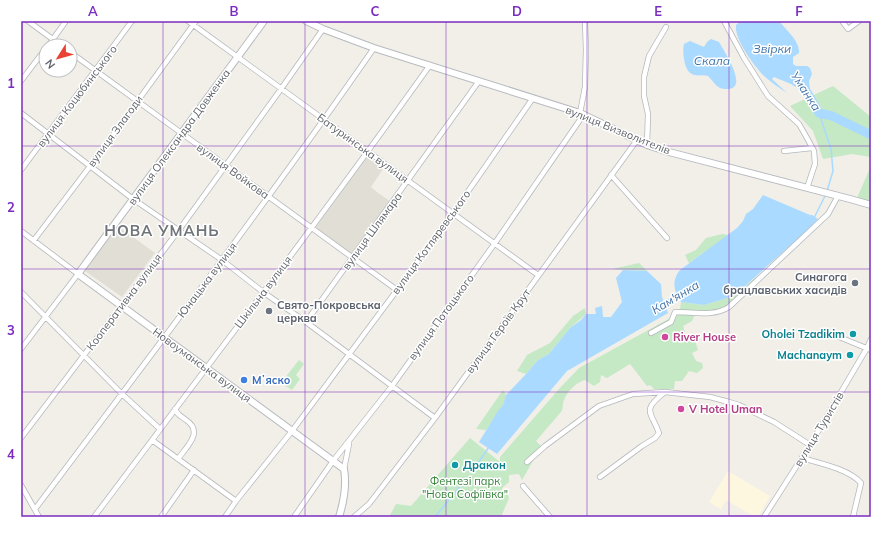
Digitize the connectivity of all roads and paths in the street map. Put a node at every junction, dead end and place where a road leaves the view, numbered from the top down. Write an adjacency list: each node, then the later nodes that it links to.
1 (28, 21): 14 (street)
2 (66, 21): 15 (street)
3 (132, 21): 21 (street, вулиця Коцюбинського)
4 (188, 21): 11 (street, Батуринська вулиця)
5 (264, 21): 17 (street, вулиця Олександра Довженка)
6 (306, 21): 13 (street, вулиця Визволителів)
7 (585, 21): 28 (street)
8 (724, 21): 34 (street)
9 (842, 21): 10 (street)
10 (859, 21)
11 (194, 23): 17 (street, Батуринська вулиця); 26 (street, вулиця Злагоди)
12 (666, 27): 33 (street)
13 (323, 29): 16 (street, вулиця Визволителів); 24 (street, Кооперативна вулиця)
14 (52, 38)
15 (54, 38)
16 (374, 48): 20 (street, вулиця Визволителів); 29 (street, Юнацька вулиця)
17 (238, 57): 24 (street, Батуринська вулиця); 31 (street, вулиця Олександра Довженка)
18 (78, 58): 21 (street, вулиця Войкова)
19 (38, 59): 22 (street)
20 (430, 65): 23 (street, вулиця Визволителів); 36 (street, Шкільна вулиця)
21 (95, 70): 26 (street, вулиця Войкова); 30 (street, вулиця Коцюбинського)
22 (21, 81)
23 (479, 81): 25 (street, вулиця Визволителів); 41 (street, вулиця Шлямара)
24 (281, 89): 29 (street, Батуринська вулиця); 38 (street, Кооперативна вулиця)
25 (533, 98): 28 (street, вулиця Визволителів); 47 (street, вулиця Котляревського)
26 (137, 101): 31 (street, вулиця Войкова); 37 (street, вулиця Злагоди)
27 (21, 113): 30 (street)
28 (582, 114): 32 (street, вулиця Визволителів); 53 (street, вулиця Потоцького)
29 (324, 120): 36 (street, Батуринська вулиця); 43 (street, Юнацька вулиця)
30 (48, 134): 37 (street); 39 (street, вулиця Коцюбинського)
31 (181, 134): 38 (street, вулиця Войкова); 45 (street, вулиця Олександра Довженка)
32 (637, 140): 33 (street, вулиця Визволителів); 40 (street, вулиця Героїв Крут)
33 (647, 145): 42 (street, вулиця Визволителів)
34 (812, 148): 35 (street); 42 (street)
35 (784, 151)
36 (368, 152): 41 (street, Батуринська вулиця); 48 (street, Шкільна вулиця)
37 (91, 166): 45 (street); 52 (street, вулиця Злагоди)
38 (226, 166): 43 (street, вулиця Войкова); 49 (street, Кооперативна вулиця)
39 (21, 170)
40 (611, 175): 51 (street); 57 (street, вулиця Героїв Крут)
41 (408, 180): 47 (street, Батуринська вулиця); 54 (street, вулиця Шлямара)
42 (807, 188): 44 (street, вулиця Визволителів)
43 (268, 196): 48 (street, вулиця Войкова); 55 (street, Юнацька вулиця)
44 (835, 196): 46 (street, вулиця Визволителів); 64 (street)
45 (133, 199): 49 (street); 56 (street, вулиця Олександра Довженка)
46 (870, 206)
47 (453, 213): 53 (street, Батуринська вулиця); 58 (street, вулиця Котляревського)
48 (312, 229): 54 (street, вулиця Войкова); 60 (street, Шкільна вулиця)
49 (178, 230): 55 (street); 61 (street, Кооперативна вулиця)
50 (21, 231): 52 (street, Новоуманська вулиця)
51 (667, 238)
52 (34, 240): 56 (street, Новоуманська вулиця)
53 (495, 244): 57 (street, Батуринська вулиця); 73 (street, вулиця Потоцького)
54 (352, 258): 58 (street, вулиця Войкова); 63 (street, вулиця Шлямара)
55 (222, 260): 60 (street); 66 (street, Юнацька вулиця)
56 (78, 274): 61 (street, Новоуманська вулиця); 62 (street, вулиця Олександра Довженка)
57 (538, 275): 77 (street, вулиця Героїв Крут)
58 (397, 290): 70 (street, вулиця Котляревського)
59 (21, 292): 62 (street)
60 (263, 292): 63 (street); 72 (street, Шкільна вулиця)
61 (122, 306): 66 (street, Новоуманська вулиця); 71 (street, Кооперативна вулиця)
62 (45, 317): 68 (street, вулиця Олександра Довженка); 71 (street)
63 (306, 322): 70 (street)
64 (651, 333)
65 (832, 334): 69 (street)
66 (164, 337): 72 (street, Новоуманська вулиця); 75 (street, Юнацька вулиця)
67 (871, 339): 69 (street, вулиця Туристів)
68 (21, 349)
69 (869, 349): 83 (street, вулиця Туристів)
70 (349, 354): 73 (street); 79 (street, вулиця Котляревського)
71 (83, 355): 75 (street); 80 (street, Кооперативна вулиця)
72 (206, 368): 76 (street, Шкільна вулиця); 79 (street, Новоуманська вулиця)
73 (392, 386): 77 (street); 82 (street, вулиця Потоцького)
74 (665, 392): 83 (street); 87 (street); 90 (street)
75 (122, 394): 78 (street); 94 (street, Юнацька вулиця)
76 (175, 409): 78 (street, Шкільна вулиця); 85 (street)
77 (435, 418): 101 (street, вулиця Героїв Крут)
78 (160, 429): 81 (street, Шкільна вулиця)
79 (292, 431): 86 (street, Новоуманська вулиця); 93 (street, вулиця Котляревського)
80 (21, 438)
81 (152, 440): 85 (street); 96 (street, Шкільна вулиця)
82 (349, 442): 86 (street, вулиця Потоцького); 88 (street)
83 (810, 444): 84 (street, вулиця Туристів)
84 (802, 458): 103 (street, вулиця Туристів); 104 (street)
85 (178, 459): 89 (street)
86 (333, 461): 88 (street, Новоуманська вулиця); 99 (street, вулиця Потоцького)
87 (527, 462)
88 (344, 469): 100 (street)
89 (194, 470): 93 (street); 97 (street)
90 (600, 478)
91 (21, 485): 94 (street)
92 (523, 486): 102 (street)
93 (236, 501): 98 (street, вулиця Котляревського)
94 (35, 509): 95 (street)
95 (40, 517)
96 (94, 517)
97 (161, 517)
98 (225, 517)
99 (294, 517)
100 (339, 517)
101 (354, 517)
102 (550, 517)
103 (764, 517)
104 (853, 517)

